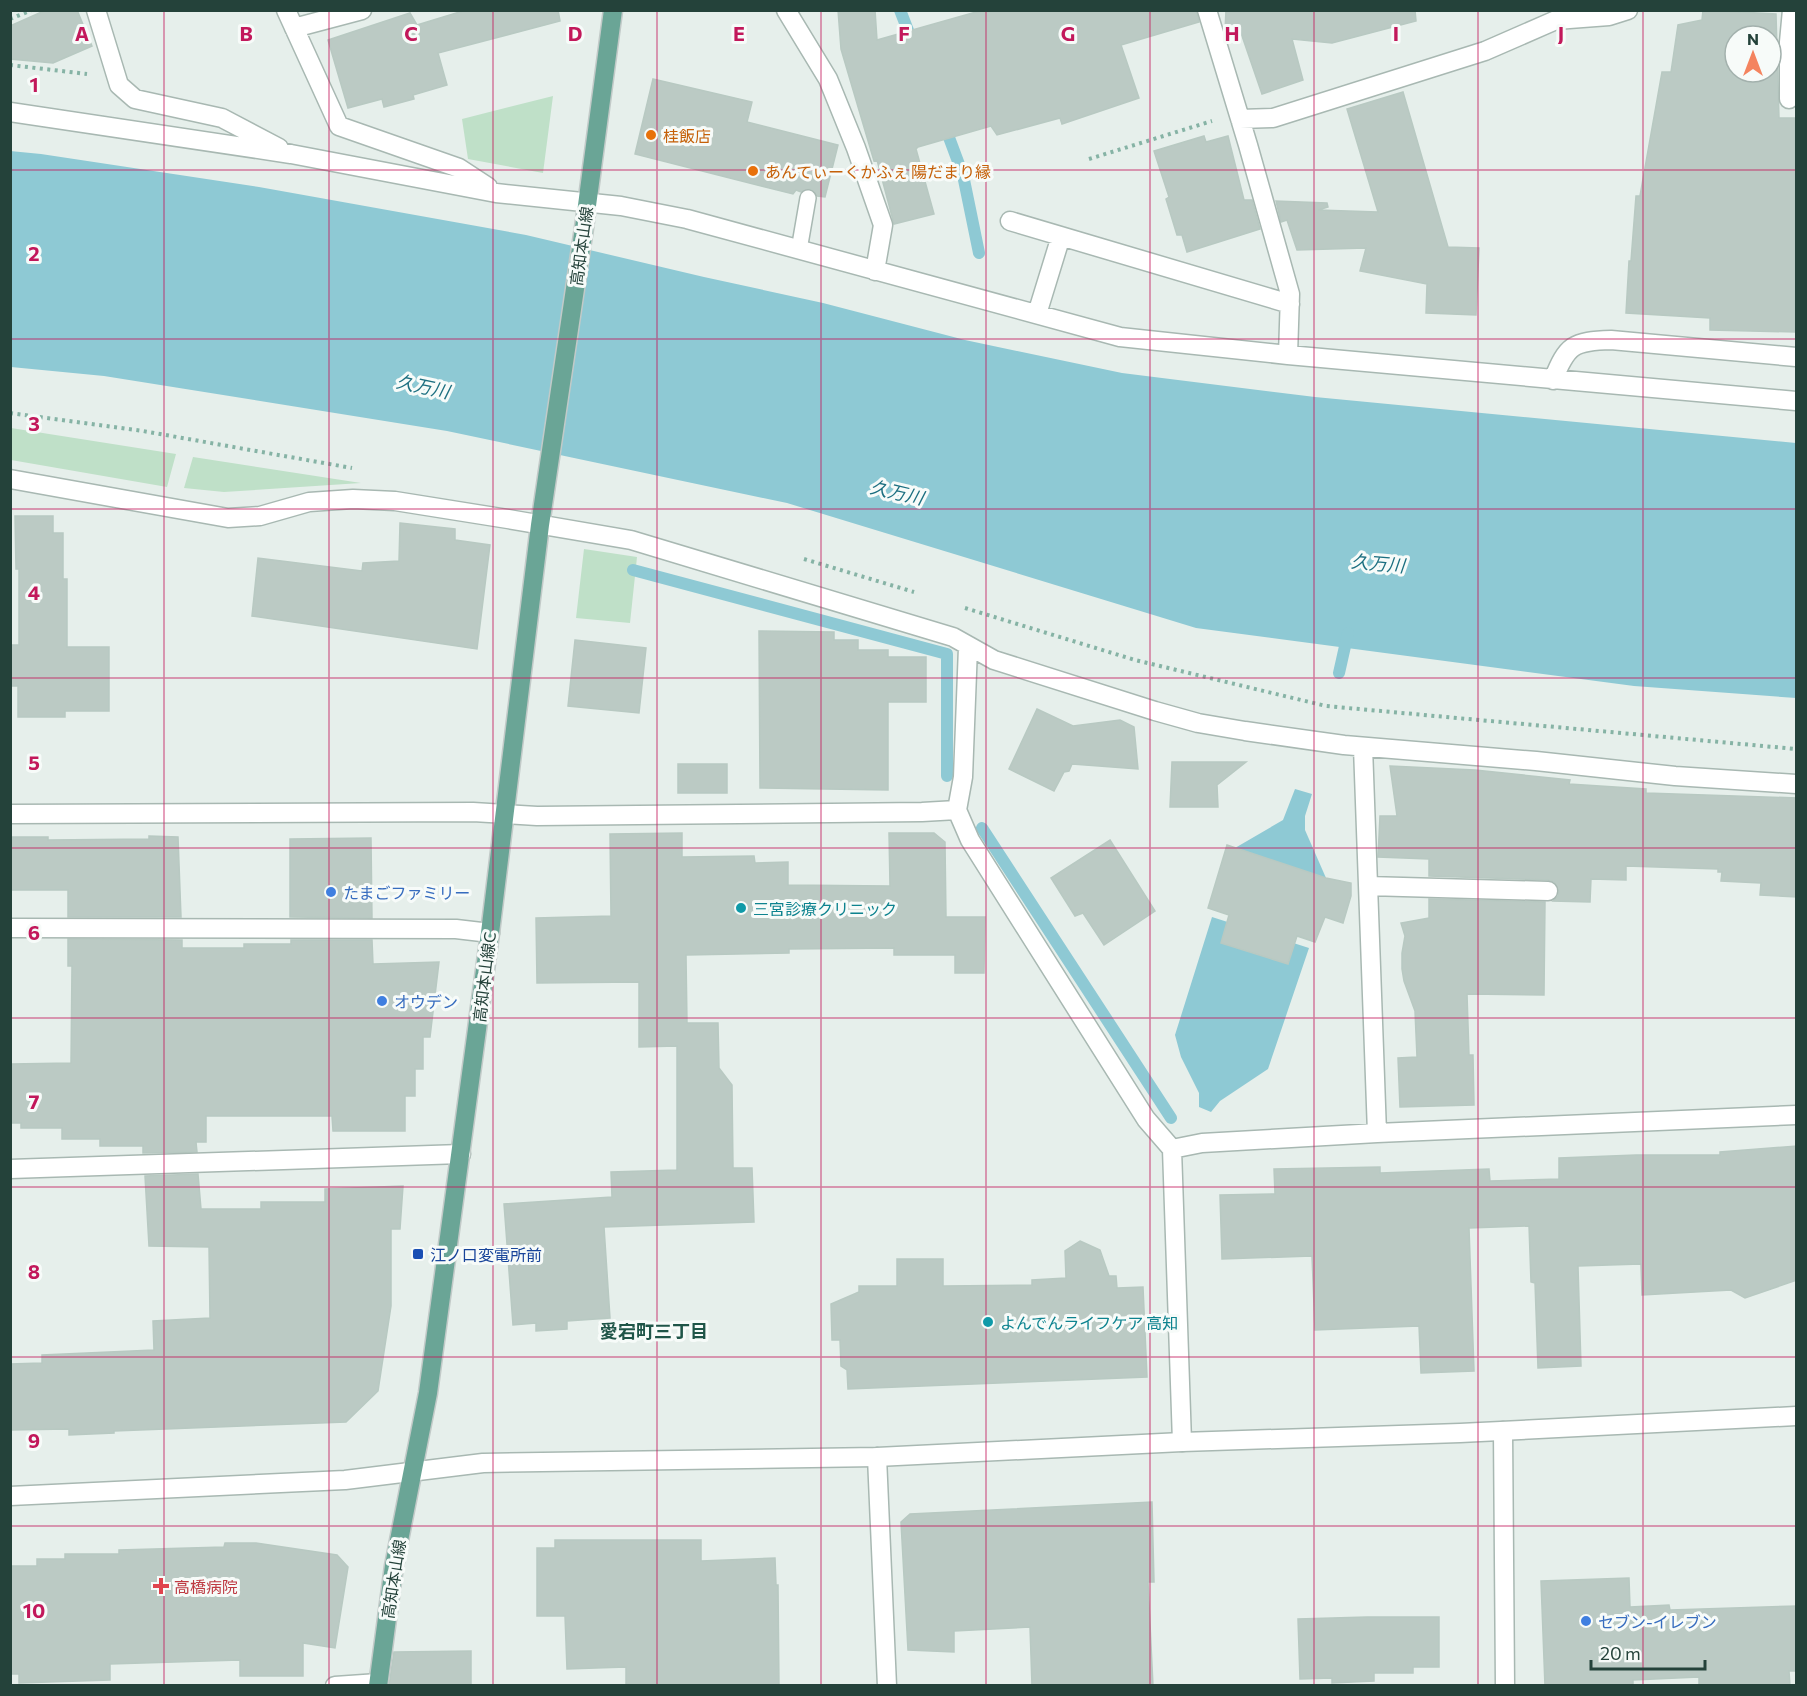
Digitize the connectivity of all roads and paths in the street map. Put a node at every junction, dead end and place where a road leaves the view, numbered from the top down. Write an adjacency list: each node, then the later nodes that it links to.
1 (32, 10): 10 (path)
2 (96, 10): 13 (street)
3 (286, 10): 11 (street)
4 (362, 10): 11 (street)
5 (612, 10): 21 (main road, 高知本山線)
6 (786, 10): 25 (street)
7 (1207, 10): 16 (street)
8 (1628, 10): 16 (street)
9 (1792, 10): 14 (street)
10 (10, 19)
11 (294, 28): 19 (street)
12 (10, 65): 13 (path)
13 (117, 78): 17 (street)
14 (1789, 99)
15 (10, 112): 17 (street)
16 (1240, 119): 18 (path); 26 (street)
17 (291, 154): 19 (street)
18 (1089, 159)
19 (496, 193): 21 (street)
20 (808, 198): 24 (lane)
21 (587, 203): 24 (street); 35 (main road, 高知本山線)
22 (1010, 221): 23 (street)
23 (1061, 236): 26 (street); 27 (street)
24 (800, 250): 25 (street)
25 (875, 271): 27 (street)
26 (1290, 304): 28 (street)
27 (1037, 314): 28 (street)
28 (1288, 355): 30 (street)
29 (1797, 357): 30 (street)
30 (1553, 380): 31 (street)
31 (1797, 401)
32 (10, 413): 33 (path)
33 (363, 470)
34 (10, 480): 36 (street)
35 (548, 481): 36 (main road, 高知本山線C)
36 (540, 525): 40 (street); 45 (main road, 高知本山線C)
37 (799, 558): 38 (path)
38 (924, 595)
39 (958, 606): 42 (path)
40 (969, 647): 41 (street); 44 (street)
41 (1363, 747): 43 (street); 47 (street)
42 (1797, 749)
43 (1797, 784)
44 (957, 810): 45 (street); 53 (street)
45 (506, 813): 46 (street); 50 (main road, 高知本山線C)
46 (10, 814)
47 (1368, 886): 48 (street); 52 (street)
48 (1548, 891)
49 (10, 928): 50 (street)
50 (490, 933): 54 (main road, 高知本山線C)
51 (1797, 1115): 52 (street)
52 (1377, 1133): 53 (street)
53 (1172, 1149): 58 (street)
54 (461, 1154): 55 (street); 60 (main road, 高知本山線C)
55 (10, 1169)
56 (1797, 1416): 57 (street)
57 (1503, 1431): 58 (street); 65 (street)
58 (1182, 1442): 59 (street)
59 (877, 1457): 60 (street); 64 (street)
60 (411, 1473): 61 (street); 62 (main road, 高知本山線)
61 (10, 1496)
62 (378, 1684): 63 (street)
63 (335, 1686)
64 (887, 1686)
65 (1505, 1686)

